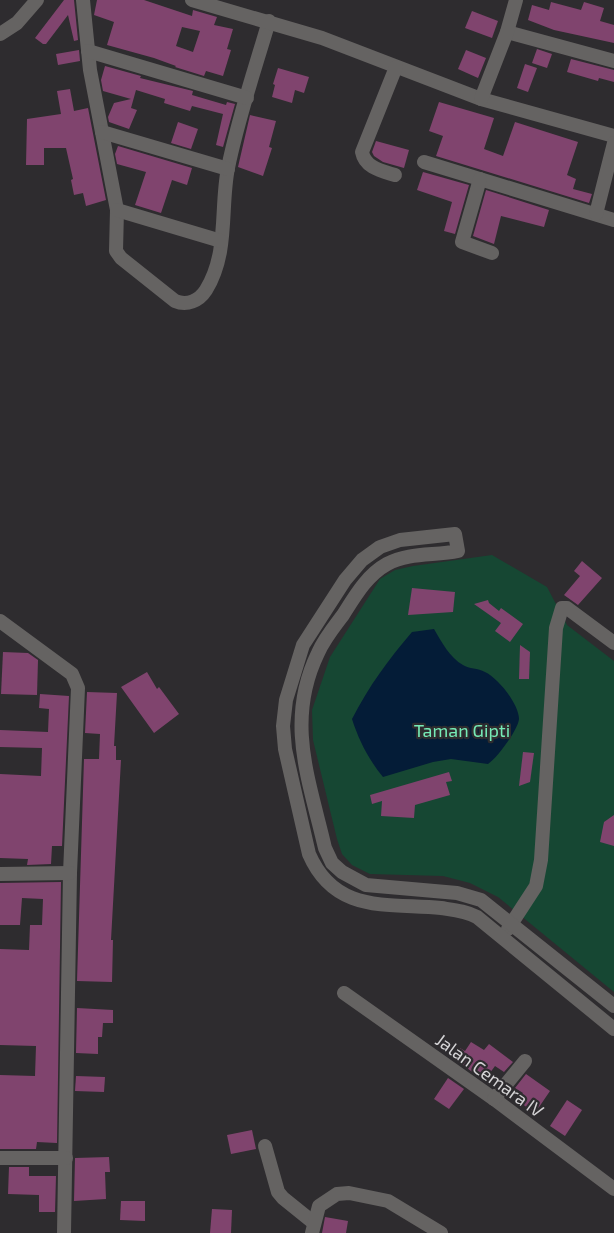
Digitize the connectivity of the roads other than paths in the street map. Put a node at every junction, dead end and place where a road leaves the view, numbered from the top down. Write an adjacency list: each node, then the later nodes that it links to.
1 (37, 0): 7 (street)
2 (83, 0): 8 (street)
3 (192, 0): 5 (street)
4 (516, 0): 6 (street)
5 (269, 21): 10 (street); 11 (street)
6 (507, 32): 9 (street); 12 (street)
7 (0, 34)
8 (88, 51): 11 (street); 13 (street)
9 (614, 61)
10 (396, 67): 12 (street); 18 (street)
11 (247, 98): 17 (street)
12 (481, 99): 14 (street)
13 (102, 132): 17 (street); 20 (street)
14 (614, 136)
15 (614, 143): 21 (street)
16 (424, 162): 19 (street)
17 (228, 169): 23 (street)
18 (395, 175)
19 (480, 179): 21 (street); 24 (street)
20 (117, 210): 23 (street); 23 (street)
21 (596, 214): 22 (street)
22 (614, 220)
23 (221, 241)
24 (492, 253)
25 (0, 621): 27 (street)
26 (614, 643): 29 (street)
27 (70, 873): 28 (street); 38 (street)
28 (0, 874)
29 (512, 923): 30 (street); 30 (street); 32 (street)
30 (503, 938): 33 (street)
31 (344, 993): 35 (street, Jalan Cemara IV)
32 (614, 1006)
33 (614, 1029)
34 (525, 1061): 35 (street)
35 (494, 1099): 39 (street, Jalan Cemara IV)
36 (265, 1146): 40 (street)
37 (0, 1158): 38 (street)
38 (66, 1158): 41 (street)
39 (614, 1188)
40 (313, 1228): 42 (street)
41 (64, 1233)
42 (441, 1233)

